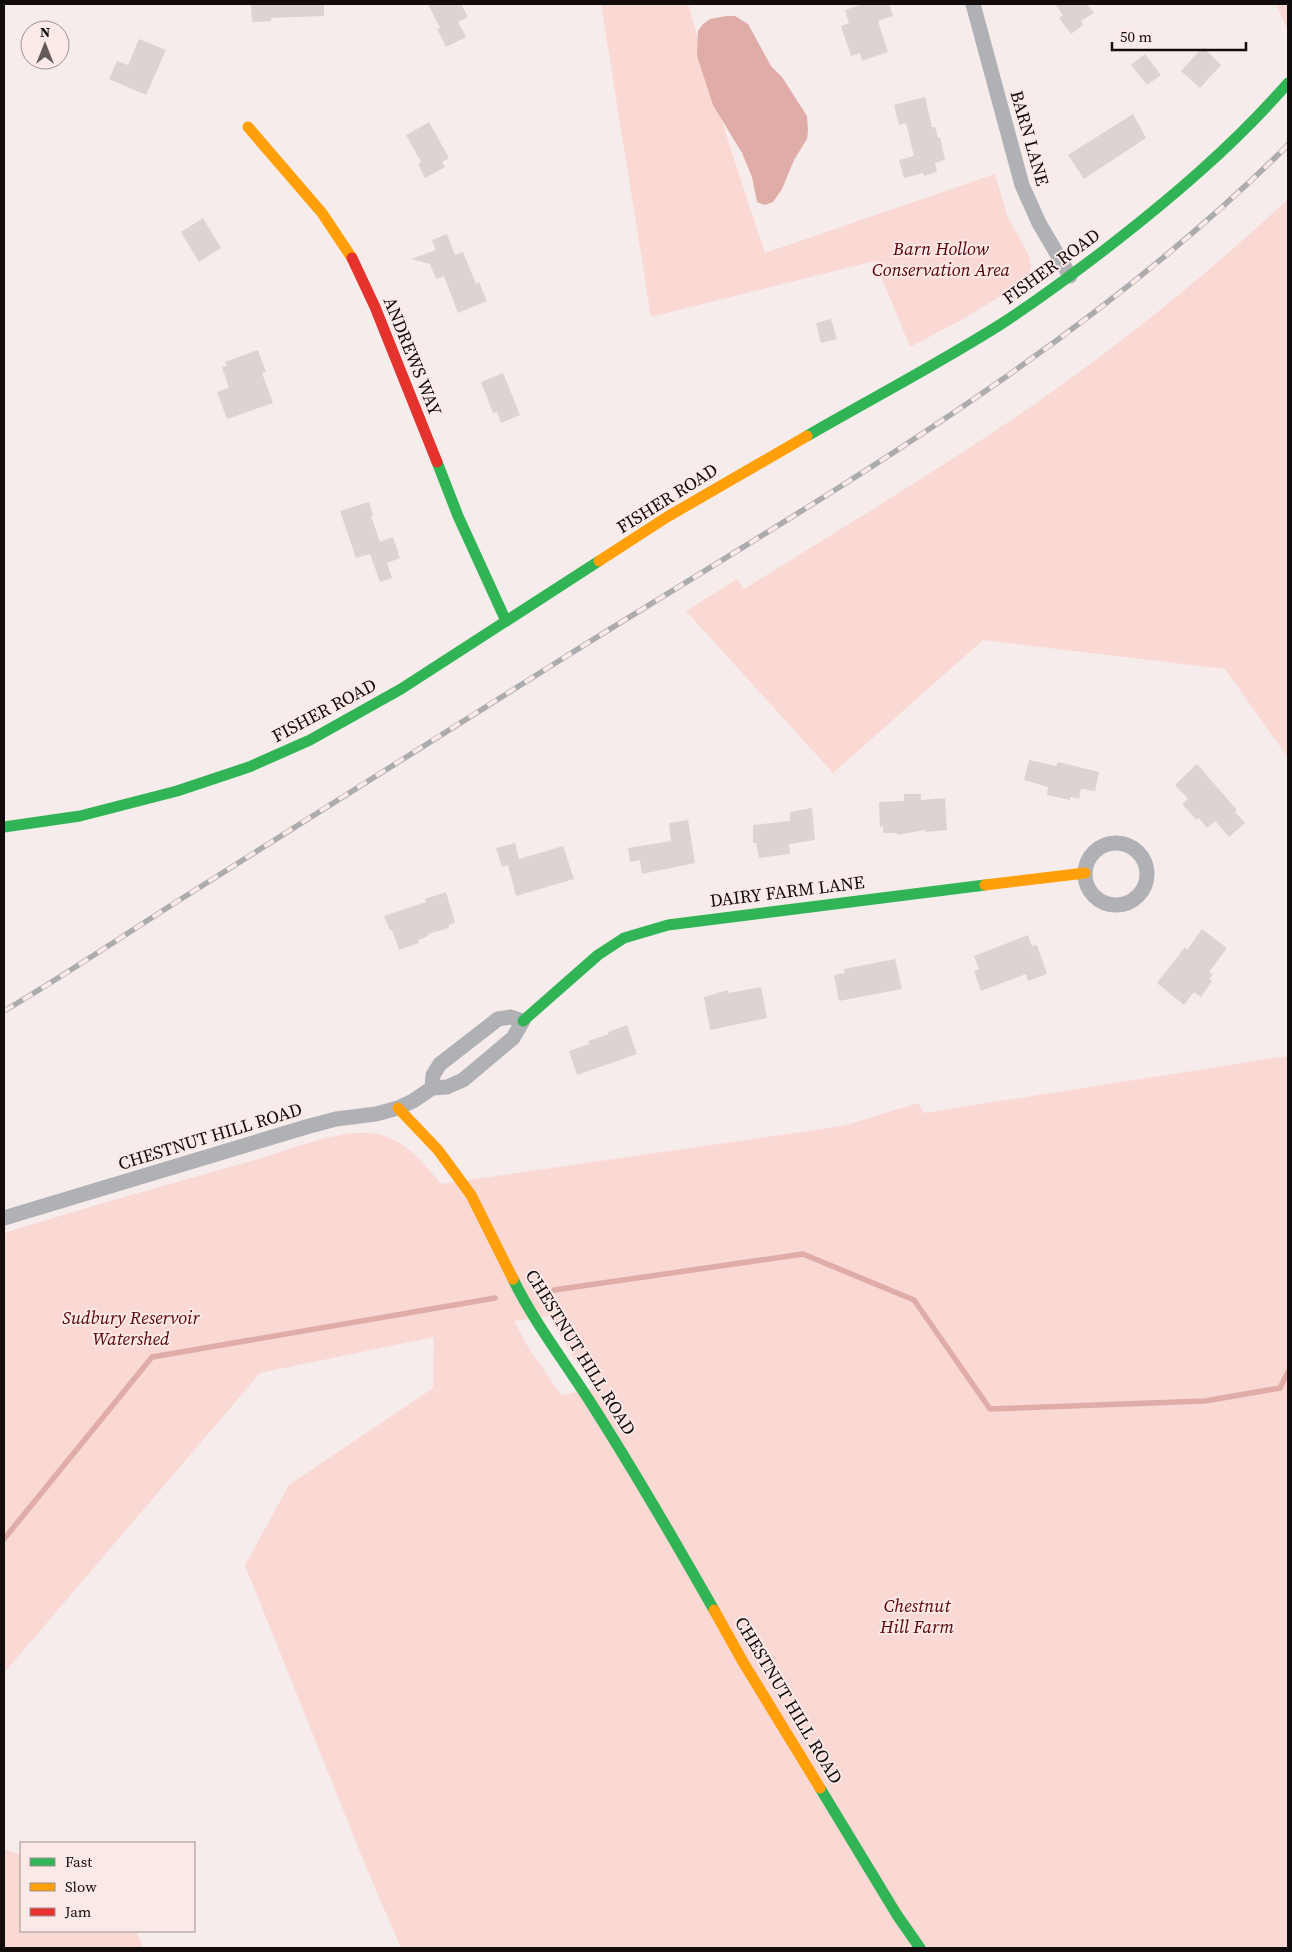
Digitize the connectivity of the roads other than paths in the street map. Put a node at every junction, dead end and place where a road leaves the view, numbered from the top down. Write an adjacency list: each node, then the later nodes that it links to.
1 (973, 4): 4 (street, BARN LANE)
2 (1288, 83): 4 (street, FISHER ROAD)
3 (248, 127): 5 (street, ANDREWS WAY)
4 (1070, 276): 5 (street, FISHER ROAD)
5 (506, 621): 6 (street, FISHER ROAD)
6 (4, 827)
7 (1085, 872): 7 (street); 8 (street, DAIRY FARM LANE)
8 (523, 1021): 9 (street, DAIRY FARM LANE); 9 (street)
9 (432, 1088): 10 (street, DAIRY FARM LANE)
10 (398, 1108): 11 (street, CHESTNUT HILL ROAD); 12 (street, CHESTNUT HILL ROAD)
11 (4, 1218)
12 (920, 1948)

